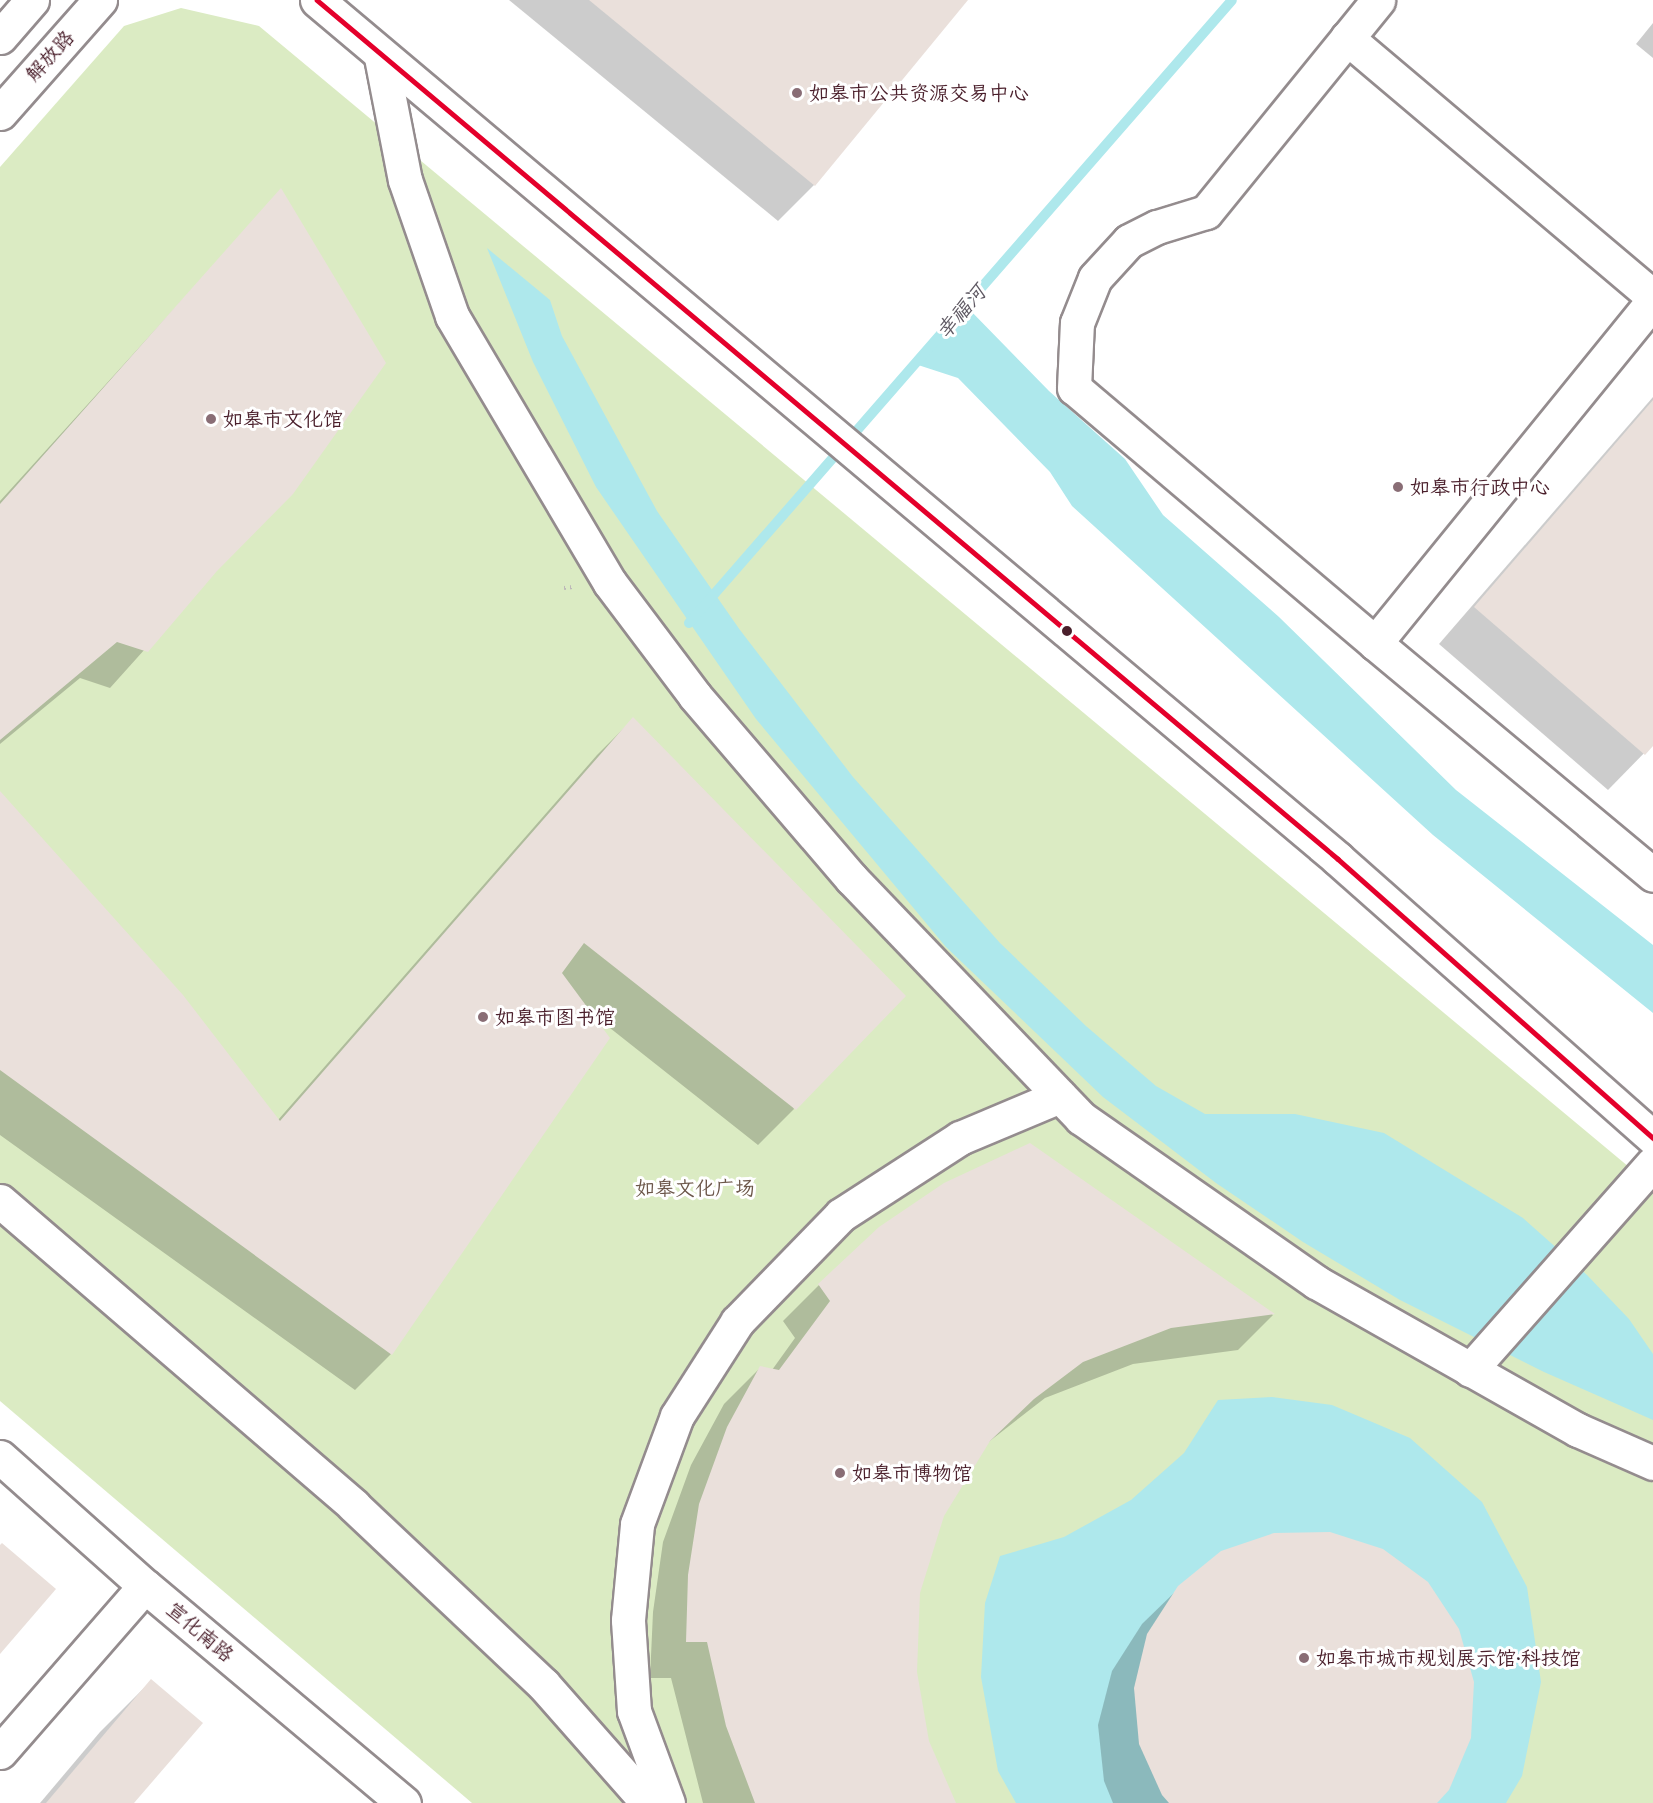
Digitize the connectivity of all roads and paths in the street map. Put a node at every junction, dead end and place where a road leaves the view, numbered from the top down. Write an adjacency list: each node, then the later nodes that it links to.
1 (32, 0): 5 (street)
2 (100, 0): 8 (street, 解放路)
3 (318, 0): 7 (street)
4 (1378, 0): 6 (street)
5 (0, 37)
6 (1347, 38): 9 (street); 10 (street)
7 (381, 57): 12 (street); 13 (street)
8 (0, 113)
9 (1653, 299): 10 (street)
10 (1375, 643): 11 (street)
11 (1653, 875)
12 (1060, 1096): 16 (street); 23 (street)
13 (1653, 1138)
14 (1653, 1163): 16 (street)
15 (0, 1201): 22 (street)
16 (1470, 1370): 18 (street)
17 (0, 1457): 19 (street, 宣化南路)
18 (1653, 1463)
19 (145, 1586): 20 (street); 21 (street, 宣化南路)
20 (0, 1752)
21 (404, 1803)
22 (648, 1803)
23 (668, 1803)

